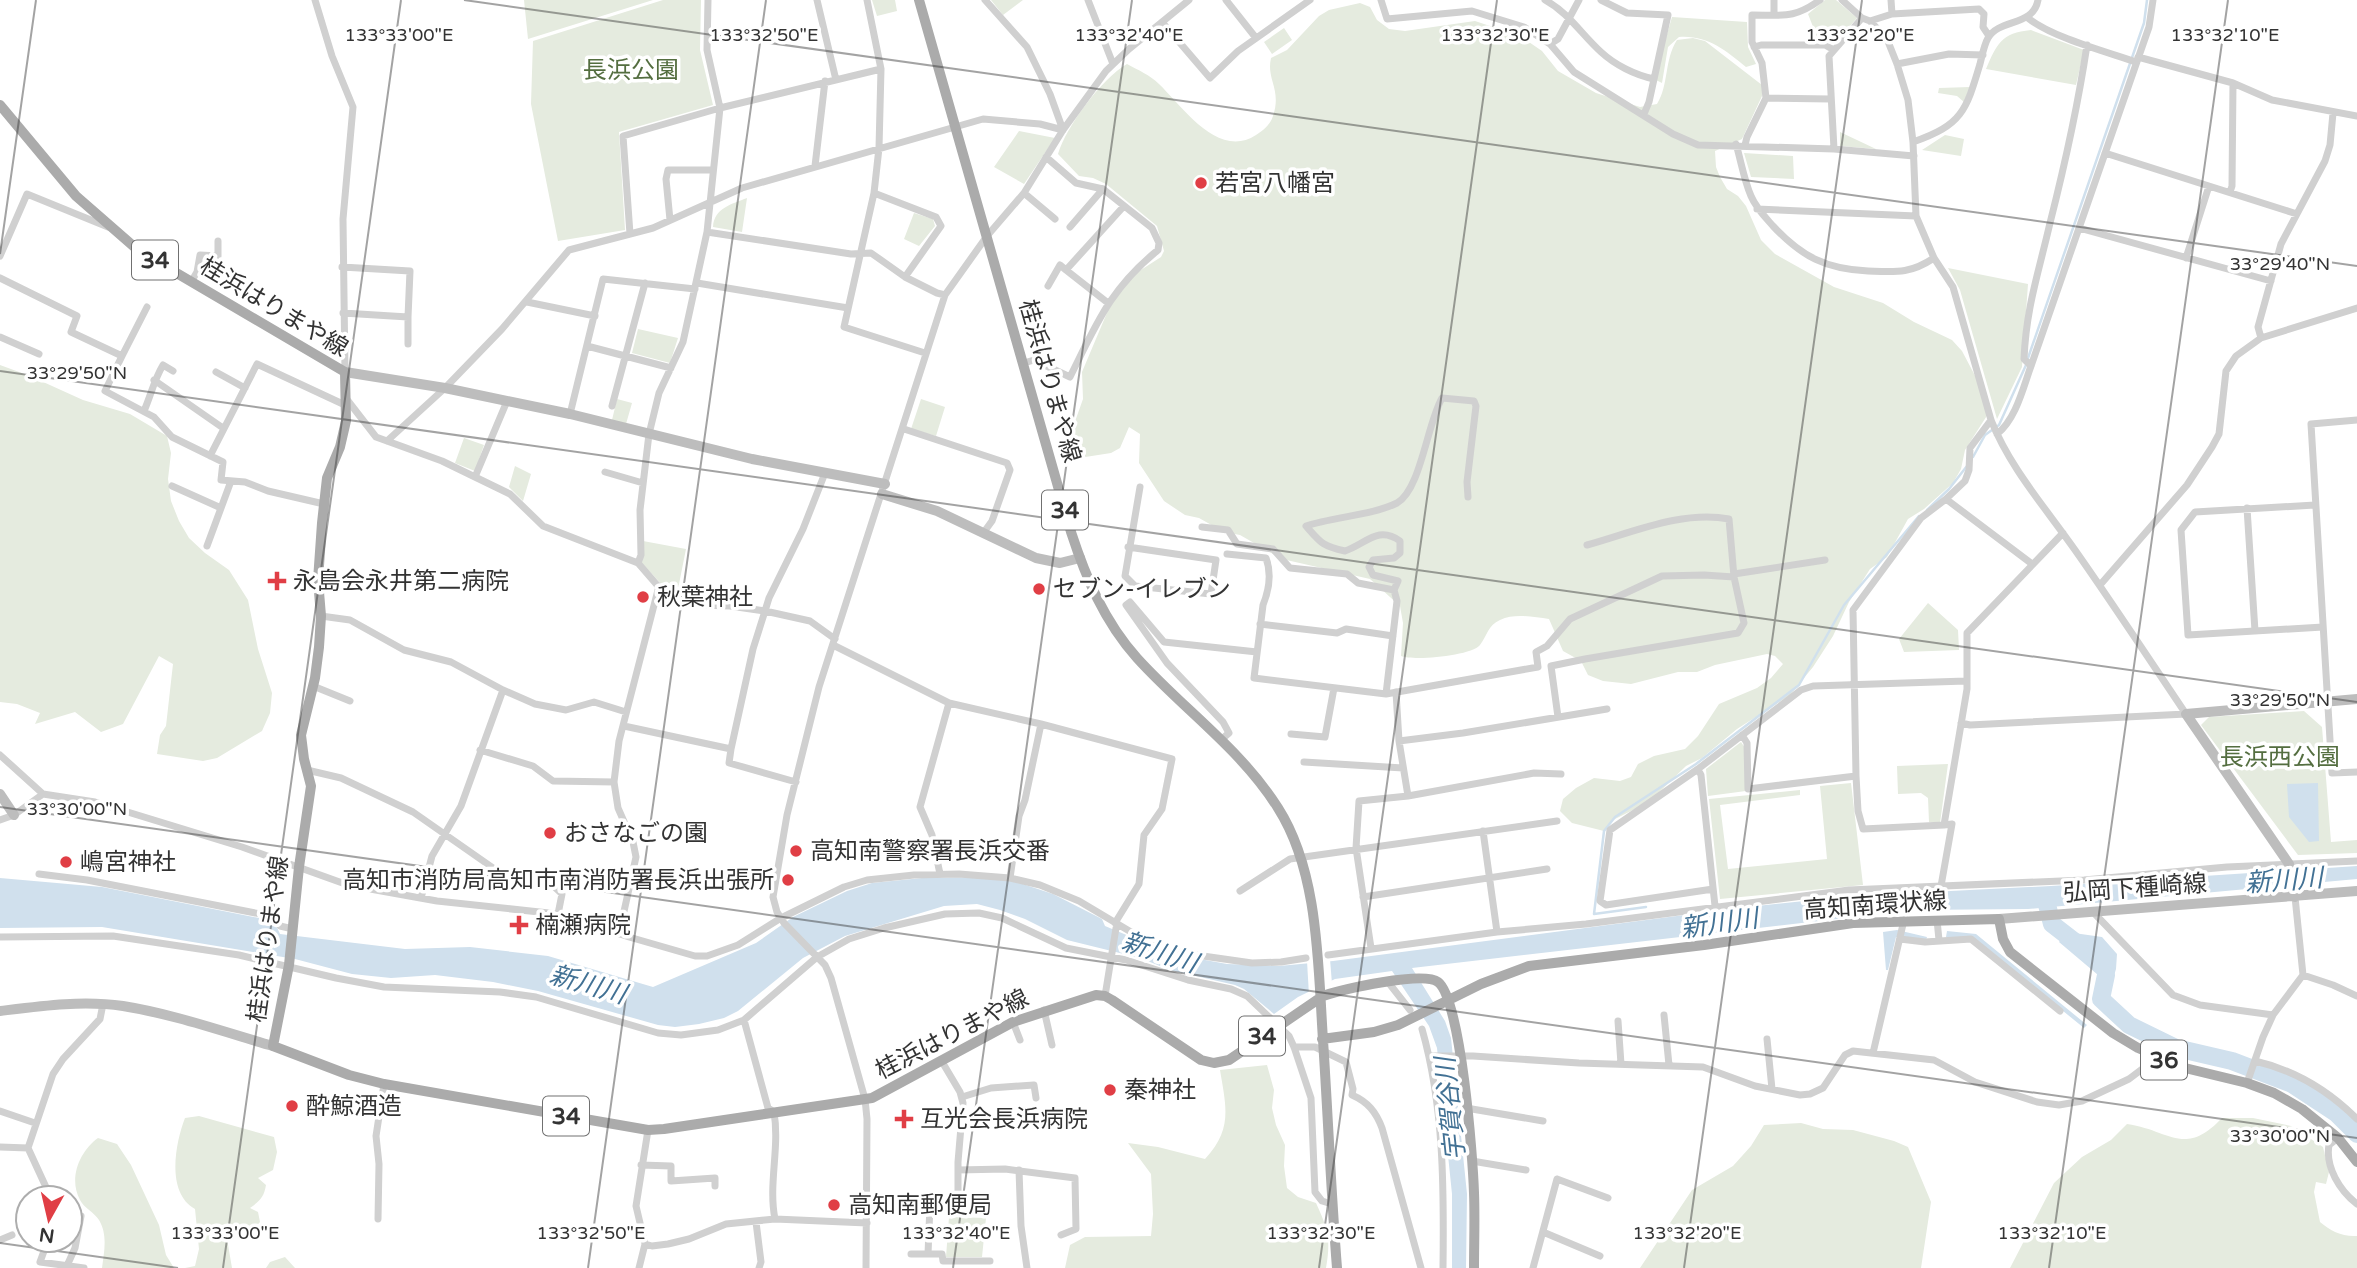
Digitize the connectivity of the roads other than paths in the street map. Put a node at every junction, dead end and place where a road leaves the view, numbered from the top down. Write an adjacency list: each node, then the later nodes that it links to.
1 (316, 0): 85 (street)
2 (708, 0): 46 (street)
3 (817, 0): 40 (street)
4 (867, 0): 38 (street)
5 (919, 0): 50 (main road, 桂浜はりまや線 / 34)
6 (985, 0): 51 (street)
7 (1088, 0): 36 (street)
8 (1189, 0): 27 (street)
9 (1226, 0): 29 (street)
10 (1310, 0): 29 (street)
11 (1381, 0): 30 (street)
12 (1545, 0): 23 (street)
13 (1579, 0): 23 (street)
14 (1601, 0): 39 (street)
15 (1774, 0): 22 (street)
16 (1820, 0): 22 (street)
17 (1842, 0): 24 (street)
18 (1891, 0): 21 (street)
19 (2038, 0): 25 (street)
20 (2153, 0): 35 (street)
21 (1892, 14): 26 (street); 28 (street)
22 (1774, 15): 32 (street)
23 (1570, 16): 30 (street); 39 (street)
24 (1862, 18): 26 (street); 33 (street)
25 (2028, 18): 28 (street); 31 (street)
26 (1870, 21): 37 (street)
27 (1162, 22): 29 (street); 36 (street)
28 (1989, 36): 34 (street)
29 (1256, 38)
30 (1550, 44): 48 (street)
31 (2087, 45): 35 (street); 112 (street)
32 (1754, 47): 33 (street); 43 (street)
33 (1834, 50): 44 (street)
34 (1983, 55): 37 (street); 52 (street)
35 (2137, 60): 42 (street); 57 (street)
36 (1113, 64): 51 (street)
37 (1897, 64): 52 (street)
38 (881, 69): 40 (street); 55 (street)
39 (1654, 79): 48 (street)
40 (836, 80): 41 (street)
41 (825, 81): 46 (street); 60 (street)
42 (2233, 83): 47 (street); 65 (street)
43 (1766, 98): 44 (street); 54 (street)
44 (1830, 99): 56 (street)
45 (0, 105): 76 (main road, 桂浜はりまや線 / 34)
46 (720, 108): 61 (street); 78 (street)
47 (2333, 113): 49 (street); 70 (street)
48 (1644, 114): 53 (street)
49 (2357, 116)
50 (955, 127): 51 (street); 55 (street); 79 (main road, 桂浜はりまや線 / 34)
51 (1063, 130): 59 (street)
52 (1913, 142): 58 (street)
53 (1736, 144): 54 (street); 69 (street)
54 (1745, 145): 56 (street)
55 (879, 148): 60 (street); 66 (street)
56 (1834, 149): 58 (street)
57 (2105, 153): 62 (street); 75 (street)
58 (1914, 156): 71 (street)
59 (1046, 157): 63 (street); 64 (street)
60 (814, 166): 67 (street)
61 (713, 170): 67 (street); 73 (street)
62 (2209, 186): 65 (street); 84 (street)
63 (1102, 189): 68 (street); 74 (street)
64 (1024, 192): 72 (street); 79 (street)
65 (2230, 192): 70 (street)
66 (874, 193): 81 (street); 87 (street)
67 (708, 202): 73 (street); 77 (street)
68 (1124, 206): 86 (street); 96 (street)
69 (1757, 209): 71 (street); 83 (street)
70 (2298, 214): 89 (street)
71 (1916, 216): 83 (street)
72 (1055, 219)
73 (670, 220): 78 (street)
74 (1070, 227)
75 (2079, 228): 84 (street); 112 (street)
76 (112, 229): 82 (street); 90 (main road, 桂浜はりまや線 / 34)
77 (706, 232): 81 (street); 92 (street)
78 (631, 234): 95 (street)
79 (987, 236): 94 (street); 111 (main road, 桂浜はりまや線 / 34)
80 (218, 241): 90 (street)
81 (861, 253): 87 (street); 98 (street)
82 (0, 256)
83 (1934, 258): 127 (street)
84 (2186, 258): 89 (street)
85 (342, 267): 100 (street); 102 (street)
86 (1066, 270): 93 (street); 96 (street)
87 (905, 277): 94 (street)
88 (0, 278): 109 (street)
89 (2271, 281): 104 (street)
90 (191, 282): 116 (main road, 桂浜はりまや線 / 34)
91 (645, 284): 92 (street); 101 (street); 110 (street)
92 (696, 286): 98 (street); 113 (street)
93 (1048, 286)
94 (945, 295): 107 (street)
95 (527, 302): 101 (street); 119 (street)
96 (1108, 303): 111 (street)
97 (147, 307): 109 (street)
98 (848, 308): 107 (street)
99 (2357, 308): 104 (street)
100 (343, 313): 102 (street); 116 (street)
101 (595, 316): 106 (street)
102 (408, 317): 105 (street)
103 (0, 337): 108 (street)
104 (2261, 338): 158 (street)
105 (408, 344)
106 (587, 346): 110 (street); 124 (street)
107 (925, 353): 128 (street)
108 (38, 354)
109 (122, 356): 123 (street)
110 (626, 356): 113 (street); 122 (street)
111 (1024, 363): 153 (main road, 桂浜はりまや線 / 34)
112 (2031, 366): 127 (street)
113 (671, 368): 129 (street)
114 (173, 371): 117 (street)
115 (216, 372): 118 (street)
116 (345, 372): 119 (street); 120 (main road, 桂浜はりまや線)
117 (154, 380): 123 (street); 126 (street)
118 (244, 388): 120 (street); 126 (street)
119 (445, 388): 121 (street); 130 (street)
120 (345, 401): 130 (street); 142 (main road, 桂浜はりまや線)
121 (507, 401): 124 (street); 134 (street)
122 (612, 406)
123 (144, 411): 131 (street)
124 (570, 414): 129 (street)
125 (2357, 420): 143 (street)
126 (223, 428): 131 (street)
127 (1994, 428): 141 (street); 148 (street)
128 (904, 429): 139 (street); 147 (street)
129 (649, 434): 133 (street); 136 (street)
130 (387, 441): 134 (street)
131 (210, 456): 135 (street)
132 (605, 472): 136 (street)
133 (825, 473): 139 (street); 163 (street)
134 (475, 477): 155 (street)
135 (231, 481): 142 (street); 144 (street)
136 (643, 483): 155 (street)
137 (172, 486): 144 (street)
138 (1140, 487): 151 (street)
139 (883, 489): 147 (street); 169 (street)
140 (1468, 496): 161 (street)
141 (1946, 499): 156 (street); 172 (street)
142 (324, 503): 164 (main road, 桂浜はりまや線)
143 (2315, 505): 145 (street); 166 (street)
144 (221, 508): 150 (street)
145 (2247, 508): 167 (street); 167 (street)
146 (1202, 527): 161 (street)
147 (984, 532): 153 (street)
148 (2063, 533): 156 (street); 158 (street)
149 (1587, 545): 157 (street)
150 (207, 546)
151 (1128, 547): 160 (street); 160 (street)
152 (1227, 554): 165 (street)
153 (1080, 558): 191 (main road, 桂浜はりまや線 / 34)
154 (1825, 560): 157 (street)
155 (638, 563): 159 (street)
156 (2032, 564): 171 (street)
157 (1734, 576): 176 (street); 185 (street)
158 (2099, 585): 184 (street)
159 (659, 586): 163 (street); 183 (street)
160 (1135, 586): 162 (street)
161 (1394, 590): 168 (street)
162 (1130, 602): 170 (street); 191 (street)
163 (765, 611): 169 (street); 193 (street)
164 (321, 616): 173 (main road, 桂浜はりまや線); 175 (street)
165 (1260, 624): 168 (street); 170 (street)
166 (2323, 627): 167 (street); 180 (street)
167 (2255, 631)
168 (1393, 636): 177 (street)
169 (834, 642): 181 (street); 204 (street)
170 (1257, 652): 174 (street)
171 (1966, 681): 172 (street); 187 (street)
172 (1855, 685): 190 (street); 202 (street)
173 (313, 686): 179 (street); 199 (main road, 桂浜はりまや線)
174 (1334, 688): 177 (street); 189 (street)
175 (503, 690): 183 (street); 194 (street)
176 (1396, 692): 177 (street); 192 (street)
177 (1386, 694)
178 (2357, 699): 180 (street)
179 (350, 701)
180 (2327, 702): 184 (street); 200 (street)
181 (949, 703): 186 (street); 221 (street)
182 (1607, 709): 185 (street)
183 (626, 712): 188 (street)
184 (2186, 714): 187 (street); 217 (street)
185 (1558, 717): 192 (street)
186 (1041, 723): 222 (street); 237 (street)
187 (1961, 723): 211 (street)
188 (624, 726): 193 (street); 203 (street)
189 (1291, 734)
190 (1742, 735): 198 (street); 202 (street)
191 (1222, 739): 215 (main road, 桂浜はりまや線 / 34)
192 (1399, 741): 197 (street)
193 (731, 749): 204 (street)
194 (480, 750): 203 (street); 213 (street)
195 (0, 755): 206 (street)
196 (1304, 762): 197 (street)
197 (1403, 768): 207 (street)
198 (1698, 769): 225 (street); 225 (street)
199 (307, 770): 213 (street); 218 (main road, 桂浜はりまや線)
200 (2357, 772)
201 (1562, 774): 207 (street)
202 (1856, 776): 211 (street)
203 (614, 782): 241 (street)
204 (796, 782): 235 (street)
205 (0, 794): 208 (street)
206 (43, 794): 208 (street); 218 (street)
207 (1408, 796): 214 (street)
208 (15, 815): 209 (street)
209 (0, 820)
210 (1557, 821): 212 (street)
211 (1944, 825): 224 (street)
212 (1483, 831): 214 (street); 223 (street)
213 (444, 833): 230 (street); 233 (street)
214 (1356, 848): 215 (street); 229 (street)
215 (1301, 857): 226 (street); 248 (main road, 桂浜はりまや線 / 34)
216 (2357, 861): 217 (street)
217 (2290, 866): 224 (street); 228 (street)
218 (299, 867): 230 (street); 238 (main road, 桂浜はりまや線)
219 (1547, 869): 223 (street)
220 (38, 874): 238 (street)
221 (940, 874): 222 (street); 235 (street)
222 (1010, 878): 237 (street)
223 (1490, 879): 229 (street); 239 (street)
224 (1941, 886): 231 (street)
225 (1713, 889): 231 (street)
226 (1240, 891)
227 (2357, 891): 228 (street, 弘岡下種崎線)
228 (2294, 894): 232 (street, 弘岡下種崎線); 250 (street)
229 (1363, 897): 244 (street)
230 (421, 898): 233 (street)
231 (1715, 906): 239 (street)
232 (2093, 912): 234 (street, 弘岡下種崎線); 261 (street)
233 (558, 914): 241 (street)
234 (1999, 919): 236 (main road, 高知南環状線); 276 (main road, 36)
235 (783, 920): 241 (street); 247 (street)
236 (1937, 920): 240 (main road, 高知南環状線); 243 (street)
237 (1116, 926): 245 (street); 248 (street)
238 (293, 932): 249 (main road, 桂浜はりまや線)
239 (1497, 932): 244 (street)
240 (1901, 932): 243 (street); 255 (main road, 高知南環状線); 273 (street)
241 (619, 934)
242 (0, 937): 249 (street)
243 (1939, 940): 258 (street)
244 (1371, 948): 246 (street)
245 (1110, 955): 247 (street); 252 (street); 265 (street)
246 (1328, 955)
247 (815, 956): 262 (street); 286 (street)
248 (1311, 959): 267 (main road, 桂浜はりまや線 / 34)
249 (289, 963): 262 (street); 271 (main road, 桂浜はりまや線)
250 (2303, 975): 253 (street); 261 (street)
251 (1392, 981): 255 (main road, 34); 259 (street); 265 (main road, 34)
252 (1105, 996): 256 (main road, 桂浜はりまや線 / 34); 265 (main road, 34)
253 (2357, 996)
254 (103, 1004): 257 (street); 271 (street); 292 (street)
255 (1443, 1004): 259 (main road, 高知南環状線); 275 (main road)
256 (1044, 1010): 264 (main road, 桂浜はりまや線 / 34); 270 (street)
257 (0, 1011)
258 (2060, 1011)
259 (1414, 1013): 267 (main road, 高知南環状線)
260 (1664, 1015): 280 (street)
261 (2273, 1015): 278 (street)
262 (744, 1020): 289 (street)
263 (1618, 1021): 279 (street)
264 (1013, 1022): 269 (street); 277 (main road, 桂浜はりまや線 / 34)
265 (1276, 1026): 272 (street)
266 (1422, 1029): 274 (street)
267 (1322, 1039): 309 (main road, 桂浜はりまや線 / 34)
268 (1767, 1039): 283 (street)
269 (1020, 1040)
270 (1052, 1045)
271 (273, 1046): 282 (main road, 桂浜はりまや線 / 34)
272 (1294, 1047): 309 (street); 332 (street)
273 (1873, 1053): 276 (street); 283 (street)
274 (1432, 1056): 275 (street); 333 (street)
275 (1458, 1056): 279 (street); 287 (main road)
276 (2158, 1057): 281 (main road, 36)
277 (941, 1060): 284 (street); 286 (main road, 桂浜はりまや線 / 34)
278 (2255, 1061): 281 (street); 290 (street)
279 (1621, 1064): 280 (street)
280 (1669, 1065): 283 (street)
281 (2249, 1079): 294 (main road, 36)
282 (384, 1084): 293 (main road, 桂浜はりまや線 / 34); 310 (street)
283 (1772, 1088)
284 (962, 1097): 285 (street); 300 (street)
285 (1036, 1098)
286 (865, 1099): 289 (main road, 桂浜はりまや線 / 34); 306 (street)
287 (1466, 1108): 291 (street); 297 (main road)
288 (0, 1111): 292 (street)
289 (774, 1112): 293 (main road, 桂浜はりまや線 / 34); 311 (street)
290 (2357, 1119)
291 (1543, 1121)
292 (35, 1123): 296 (street)
293 (648, 1130): 299 (street)
294 (2338, 1138): 298 (main road, 36); 307 (street)
295 (0, 1147): 296 (street)
296 (28, 1148): 303 (street)
297 (1472, 1161): 301 (street); 325 (main road)
298 (2357, 1162)
299 (642, 1165): 304 (street); 318 (street)
300 (958, 1170): 302 (street); 308 (street)
301 (1526, 1170)
302 (1019, 1171): 316 (street); 330 (street)
303 (45, 1184)
304 (715, 1186)
305 (1608, 1198): 314 (street)
306 (867, 1200): 308 (street); 313 (street)
307 (2357, 1204)
308 (930, 1205): 321 (street)
309 (1332, 1205): 331 (main road, 桂浜はりまや線 / 34)
310 (378, 1219)
311 (775, 1219): 312 (street); 313 (street)
312 (756, 1222): 318 (street); 328 (street)
313 (867, 1223): 329 (street)
314 (1543, 1232): 322 (street); 334 (street)
315 (12, 1235): 317 (street)
316 (1061, 1235)
317 (0, 1240)
318 (645, 1244): 327 (street)
319 (43, 1254): 324 (street)
320 (911, 1254): 321 (street)
321 (928, 1254): 323 (street)
322 (1600, 1256)
323 (990, 1261)
324 (68, 1267): 326 (street)
325 (1477, 1267)
326 (83, 1268)
327 (639, 1268)
328 (759, 1268)
329 (866, 1268)
330 (1027, 1268)
331 (1337, 1268)
332 (1421, 1268)
333 (1443, 1268)
334 (1533, 1268)

